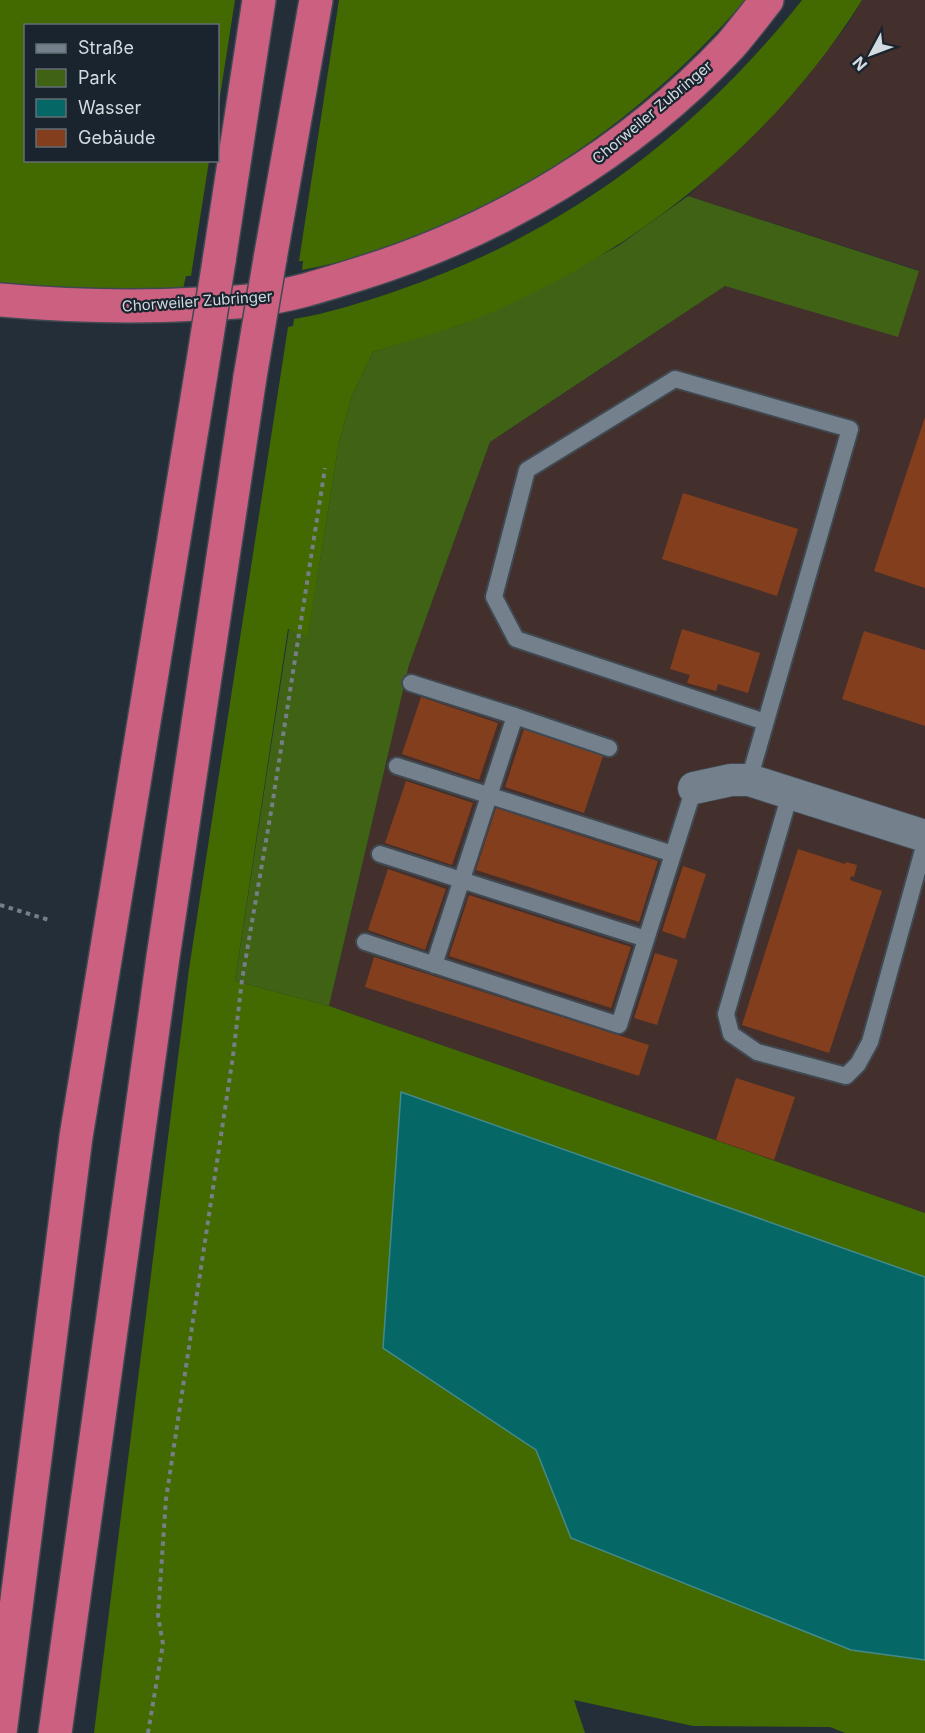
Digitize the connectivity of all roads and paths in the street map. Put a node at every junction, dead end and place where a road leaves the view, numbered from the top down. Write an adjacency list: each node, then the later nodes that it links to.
1 (260, 0): 25 (highway, bridge)
2 (316, 0): 26 (highway, bridge)
3 (767, 0): 4 (highway, Chorweiler Zubringer)
4 (0, 300)
5 (325, 468): 27 (path)
6 (411, 683): 7 (lane)
7 (515, 716): 9 (lane); 14 (lane)
8 (765, 722): 8 (lane); 11 (lane)
9 (609, 748)
10 (397, 766): 14 (lane)
11 (748, 780): 12 (street); 13 (street)
12 (694, 788): 18 (lane)
13 (790, 794): 15 (street); 16 (lane)
14 (489, 796): 18 (lane); 19 (lane)
15 (925, 836)
16 (925, 843)
17 (380, 854): 19 (lane)
18 (673, 854): 22 (lane)
19 (462, 880): 22 (lane); 24 (lane)
20 (0, 905): 21 (path)
21 (49, 920)
22 (646, 939): 24 (lane)
23 (365, 942): 24 (lane)
24 (434, 965)
25 (0, 1732)
26 (55, 1733)
27 (148, 1733)

